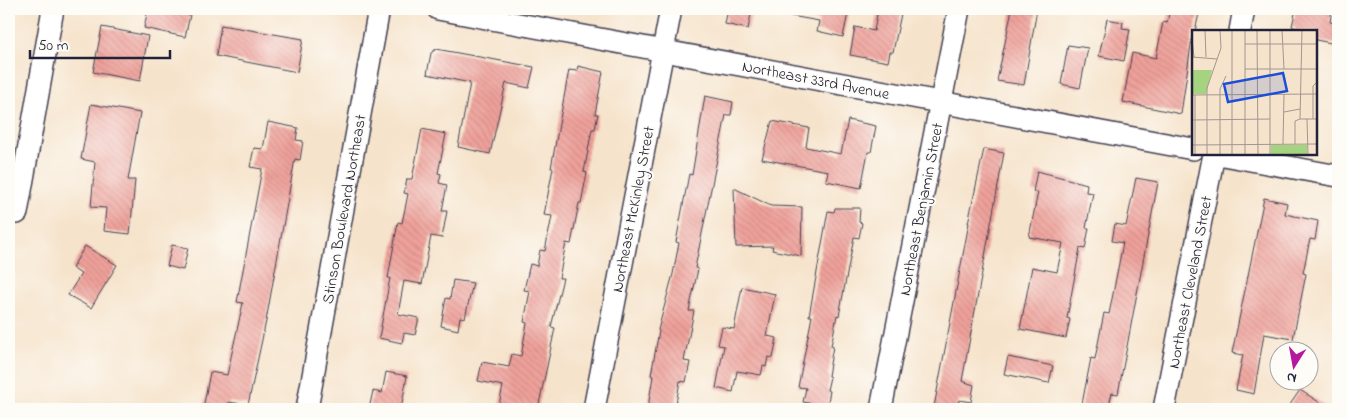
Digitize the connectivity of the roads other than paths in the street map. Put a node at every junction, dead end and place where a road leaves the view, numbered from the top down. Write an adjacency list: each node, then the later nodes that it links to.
1 (53, 9): 14 (street)
2 (378, 9): 15 (street, Stinson Boulevard Northeast)
3 (438, 9): 8 (street, Northeast 33rd Avenue)
4 (671, 9): 8 (street, Northeast McKinley Street)
5 (959, 9): 9 (street, Northeast Benjamin Street)
6 (1244, 9): 7 (street)
7 (1240, 30)
8 (663, 51): 9 (street, Northeast 33rd Avenue); 16 (street, Northeast McKinley Street)
9 (941, 102): 10 (street, Northeast 33rd Avenue); 17 (street, Northeast Benjamin Street)
10 (1192, 149)
11 (1216, 155): 18 (street, Northeast Cleveland Street)
12 (1222, 155): 13 (street)
13 (1338, 176)
14 (17, 213)
15 (307, 409)
16 (594, 409)
17 (881, 409)
18 (1164, 409)

